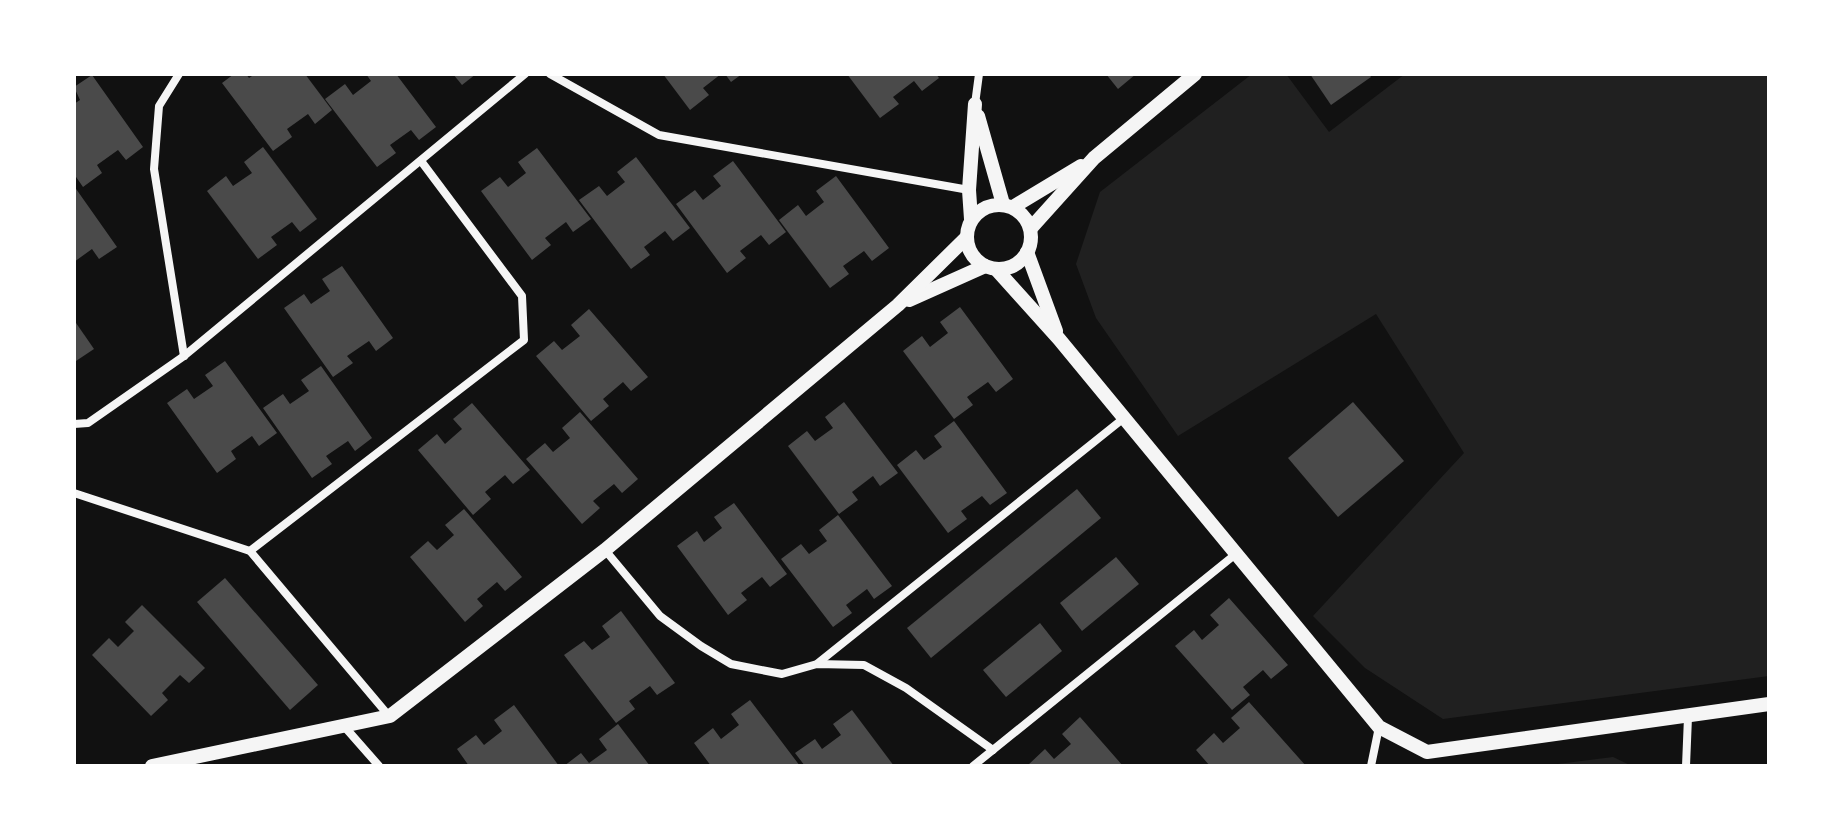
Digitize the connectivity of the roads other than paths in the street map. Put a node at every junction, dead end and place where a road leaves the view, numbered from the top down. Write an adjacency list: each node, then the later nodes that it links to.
1 (179, 74): 18 (street)
2 (525, 74): 8 (street)
3 (550, 74): 9 (street)
4 (979, 74): 6 (street)
5 (1195, 74): 7 (street)
6 (975, 104): 9 (street); 10 (street)
7 (1094, 158): 10 (street); 12 (street)
8 (421, 161): 18 (street); 23 (street)
9 (969, 190): 11 (street)
10 (1008, 206): 11 (street); 12 (street)
11 (971, 219): 13 (street)
12 (1031, 228): 14 (street)
13 (967, 237): 15 (street); 16 (street)
14 (1027, 252): 15 (street); 17 (street)
15 (990, 267): 16 (street); 17 (street)
16 (898, 305): 22 (street)
17 (1059, 339): 19 (street)
18 (184, 356): 20 (street)
19 (1124, 418): 24 (street); 25 (street)
20 (74, 424)
21 (74, 493): 23 (street)
22 (605, 550): 25 (street); 27 (street)
23 (250, 551): 27 (street)
24 (1237, 552): 30 (street); 31 (street)
25 (817, 664): 31 (street)
26 (1769, 704): 28 (street)
27 (390, 716): 29 (street)
28 (1688, 717): 30 (street); 36 (street)
29 (343, 725): 32 (street); 33 (street)
30 (1379, 727): 35 (street)
31 (993, 750): 34 (street)
32 (152, 766)
33 (379, 766)
34 (973, 766)
35 (1371, 766)
36 (1686, 766)

